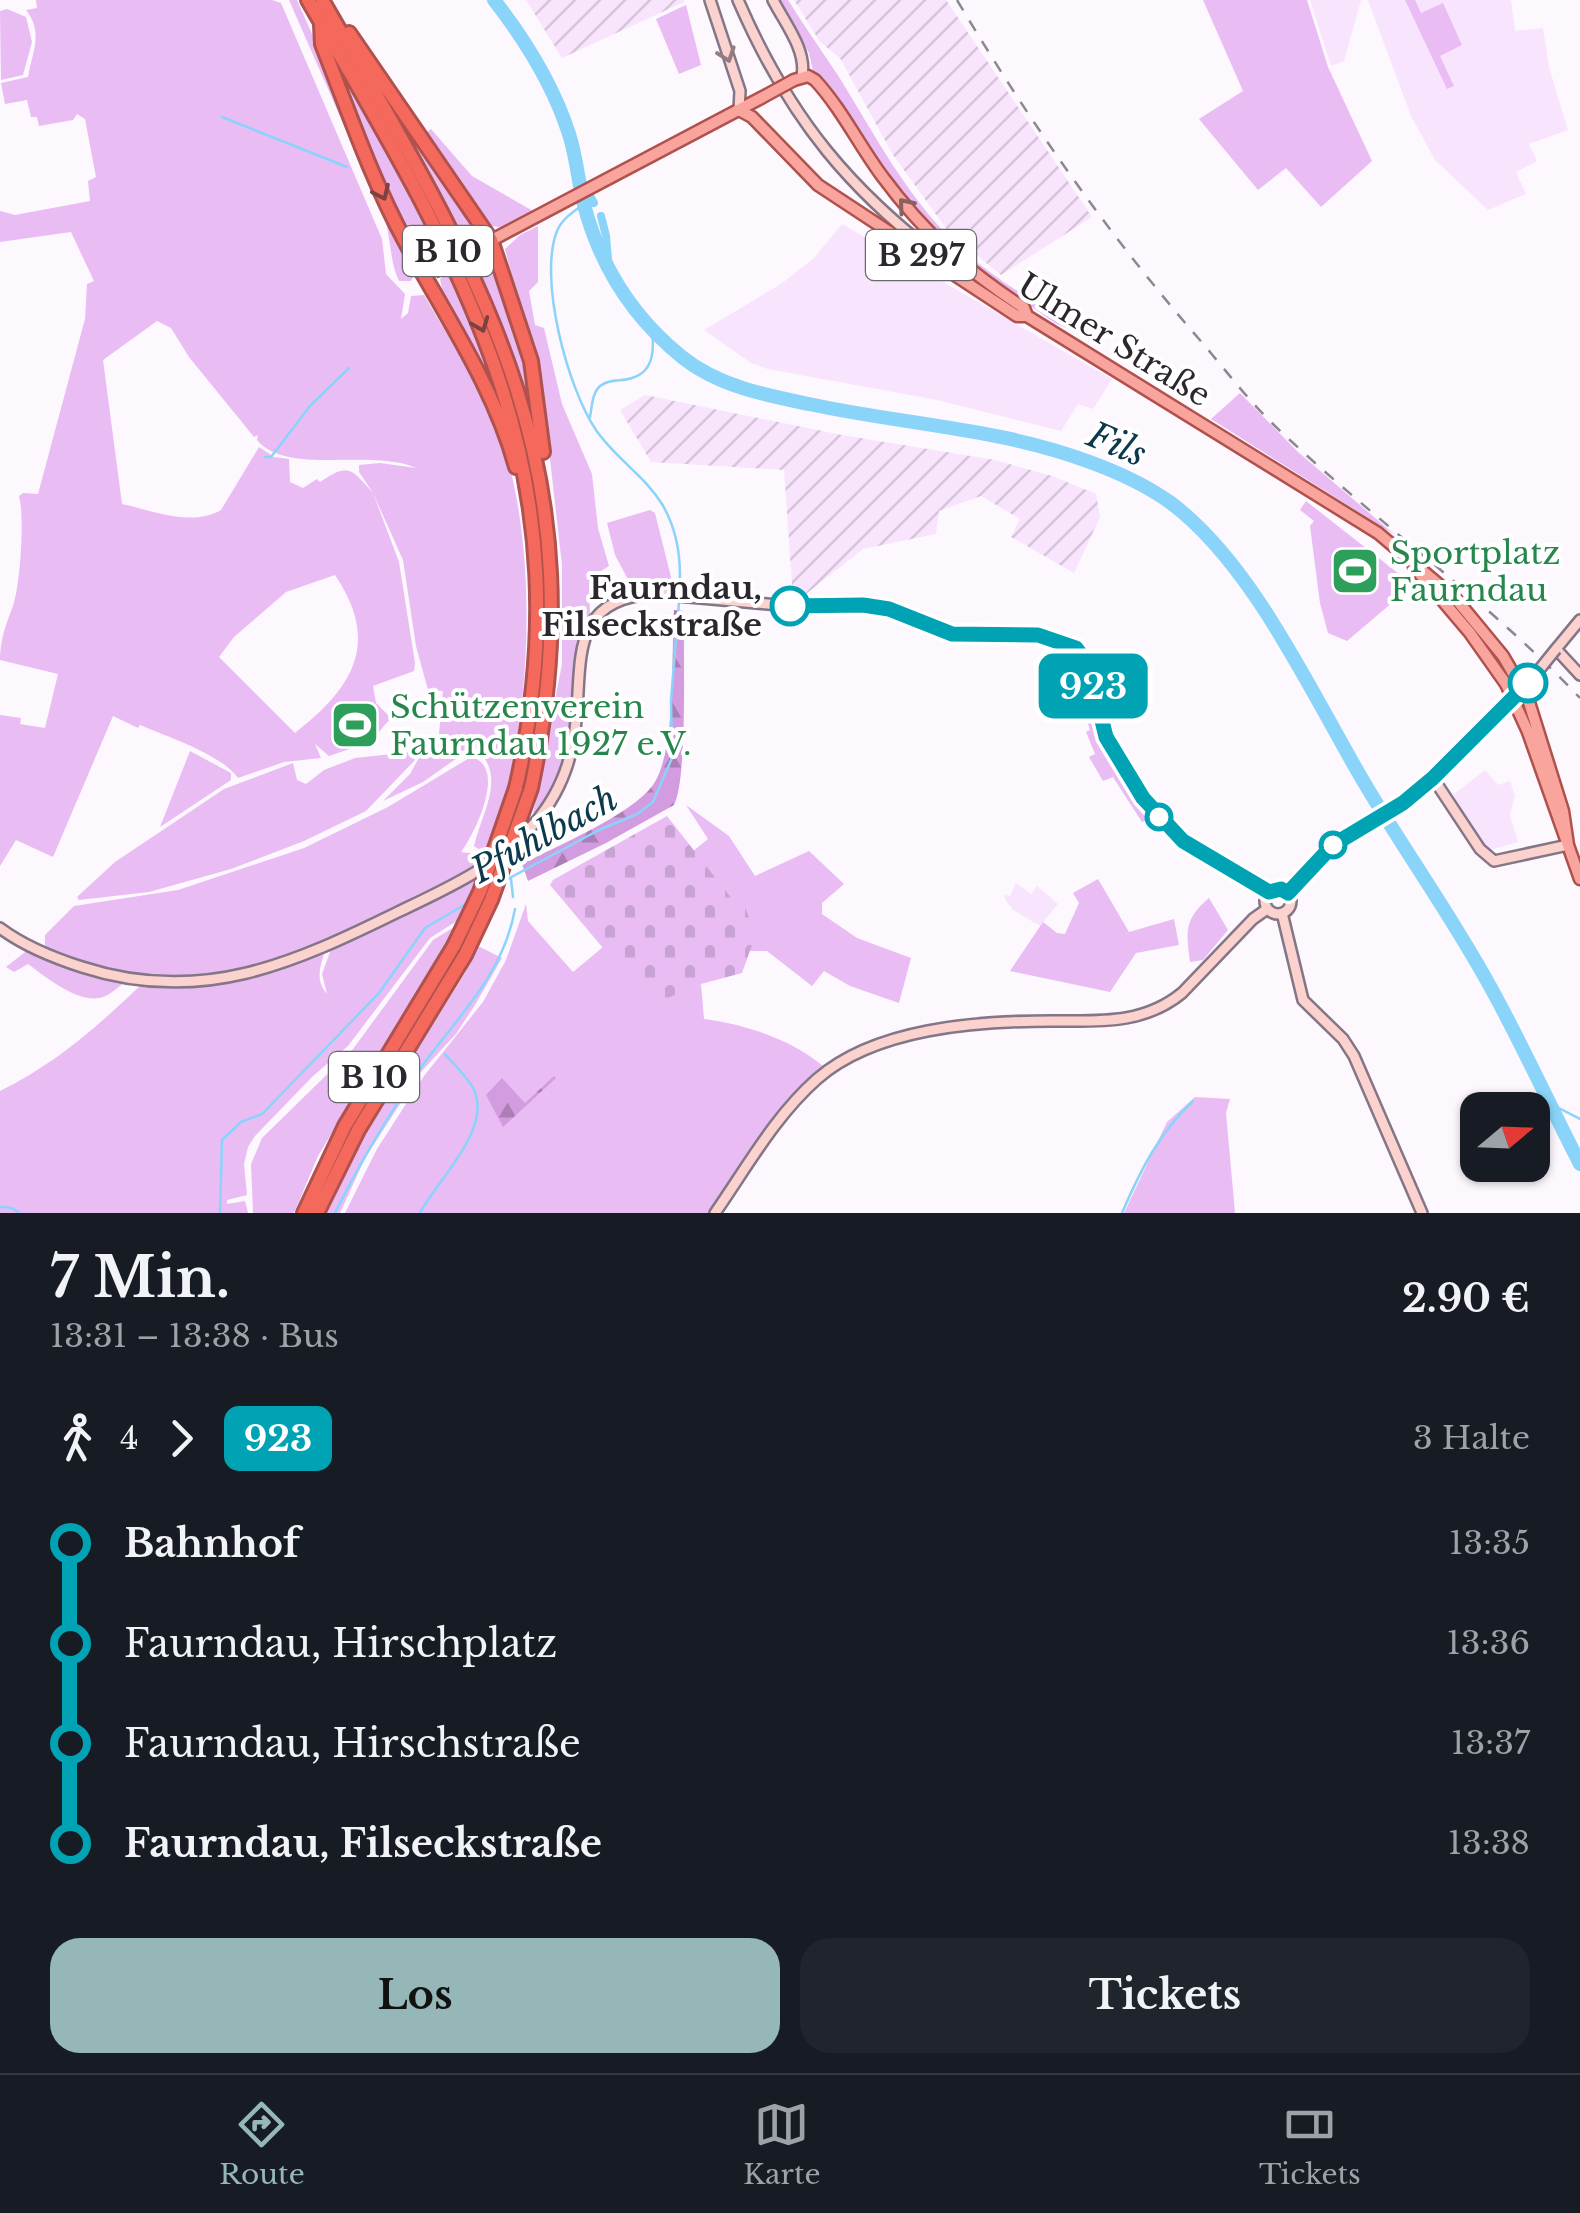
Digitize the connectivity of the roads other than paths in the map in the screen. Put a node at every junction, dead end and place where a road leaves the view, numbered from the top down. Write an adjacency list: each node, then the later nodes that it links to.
1 (308, 0): 6 (highway, B 10)
2 (322, 0): 6 (highway, B 10)
3 (710, 0): 8 (street, one-way to 8)
4 (738, 0): 11 (street, Ulmer Straße)
5 (773, 0): 7 (street)
6 (326, 20): 9 (highway, B 10); 10 (highway, one-way to 10); 12 (highway, B 10); 13 (highway, B 10, one-way to 13)
7 (798, 78): 8 (main road, bridge); 11 (main road, B 297, one-way to 7)
8 (739, 110): 9 (main road); 11 (main road, B 297)
9 (487, 243): 10 (main road, bridge); 12 (highway)
10 (430, 274): 13 (highway, B 10)
11 (1027, 316): 19 (main road, Ulmer Straße / B 297)
12 (542, 484): 18 (highway, B 10)
13 (530, 498): 18 (highway, B 10)
14 (1580, 620): 15 (street)
15 (1556, 649): 16 (street); 17 (street, bridge)
16 (1580, 675)
17 (1433, 778): 19 (street); 22 (street)
18 (523, 788): 26 (highway, B 10, bridge)
19 (1568, 844): 20 (main road, B 297)
20 (1580, 879)
21 (1269, 892): 22 (street); 23 (street); 25 (street)
22 (1288, 893): 24 (street)
23 (1267, 908): 24 (street); 29 (street)
24 (1282, 914): 30 (street)
25 (0, 928)
26 (459, 950): 27 (highway, B 10); 28 (highway, B 10)
27 (304, 1213)
28 (318, 1213)
29 (715, 1213)
30 (1422, 1213)

